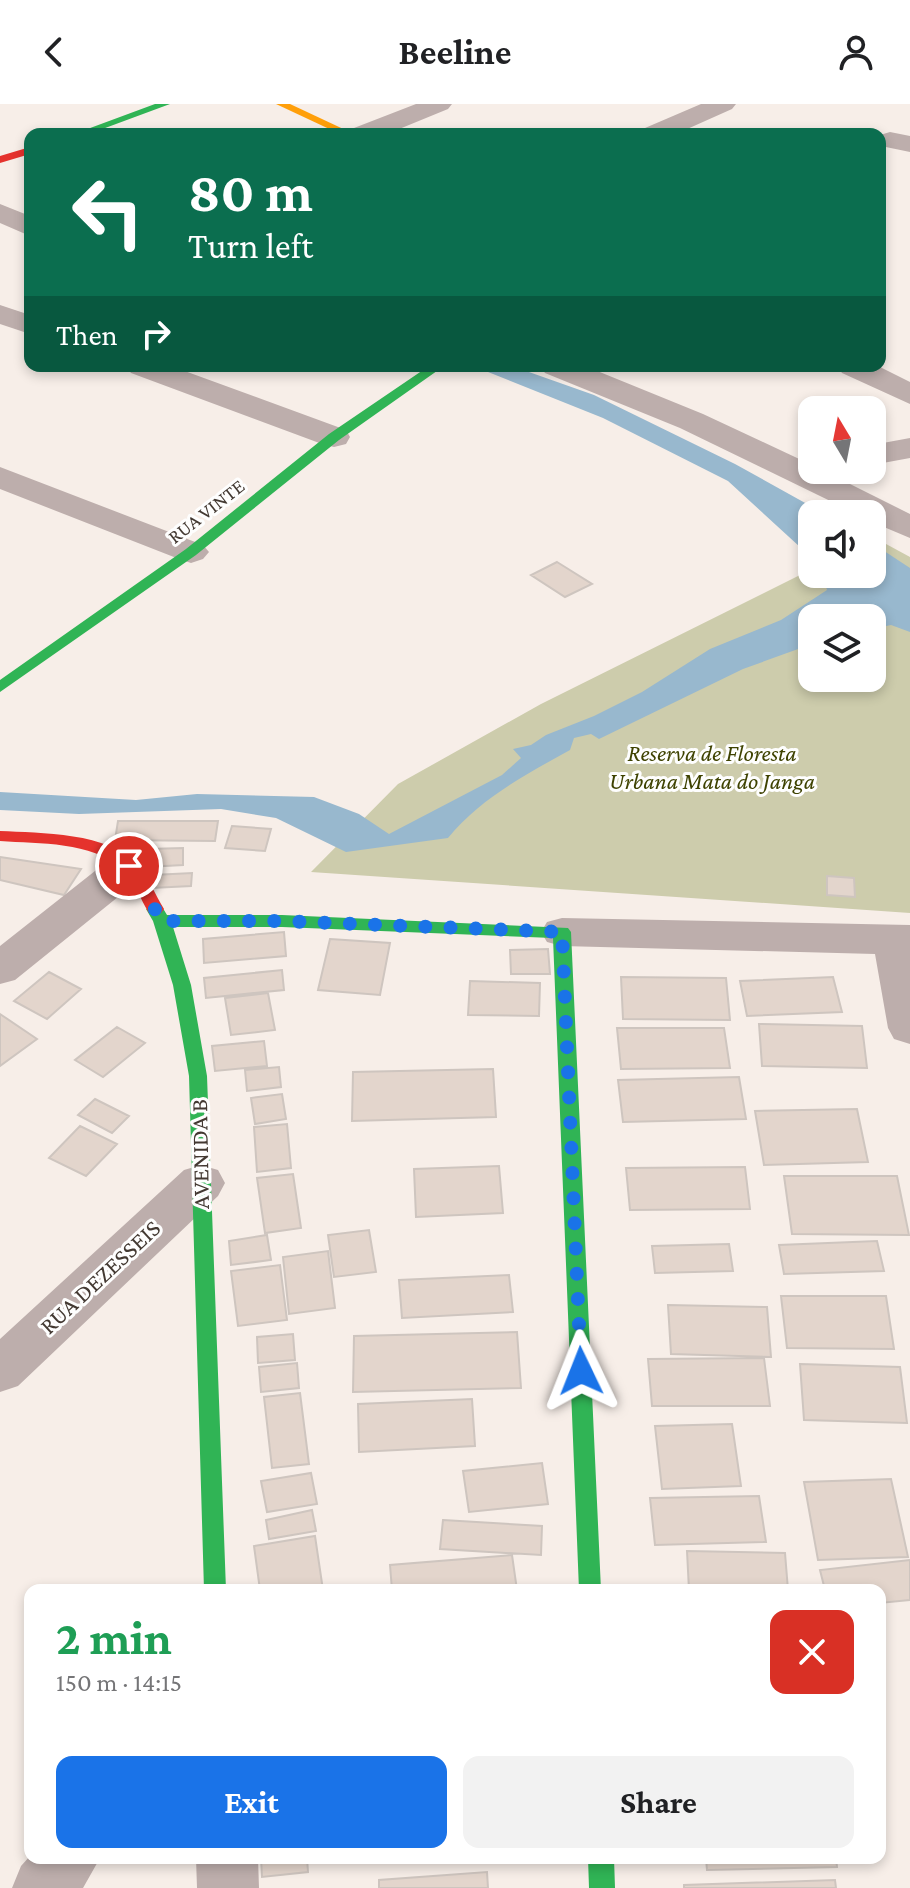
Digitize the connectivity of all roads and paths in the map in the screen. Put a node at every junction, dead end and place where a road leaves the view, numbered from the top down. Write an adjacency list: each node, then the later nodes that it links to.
1 (165, 104): 5 (street)
2 (281, 104): 6 (street)
3 (439, 104): 7 (street)
4 (723, 104): 8 (street)
5 (127, 124)
6 (335, 128)
7 (378, 128)
8 (668, 128)
9 (24, 152): 10 (street)
10 (0, 160)
11 (0, 212): 12 (street)
12 (24, 224)
13 (0, 314): 14 (street)
14 (24, 323)
15 (158, 372): 20 (street)
16 (429, 372): 20 (street, RUA VINTE)
17 (572, 372): 23 (street)
18 (865, 372): 19 (street)
19 (910, 394)
20 (334, 437): 27 (street, RUA VINTE)
21 (910, 448): 22 (street)
22 (886, 452)
23 (798, 464)
24 (0, 477): 27 (street)
25 (834, 484): 26 (street)
26 (910, 528)
27 (191, 552): 28 (street, RUA VINTE)
28 (0, 687)
29 (0, 836): 30 (street)
30 (129, 866): 31 (street, AVENIDA B); 34 (street)
31 (162, 921): 32 (street); 36 (street, AVENIDA B)
32 (562, 932): 33 (street); 39 (street)
33 (902, 940): 35 (street)
34 (0, 969)
35 (910, 1028)
36 (201, 1183): 37 (street, RUA DEZESSEIS); 38 (street, AVENIDA B)
37 (0, 1371)
38 (215, 1584)
39 (590, 1584)
40 (64, 1864): 43 (street)
41 (227, 1864): 44 (street)
42 (601, 1864): 45 (street)
43 (43, 1888)
44 (228, 1888)
45 (602, 1888)

